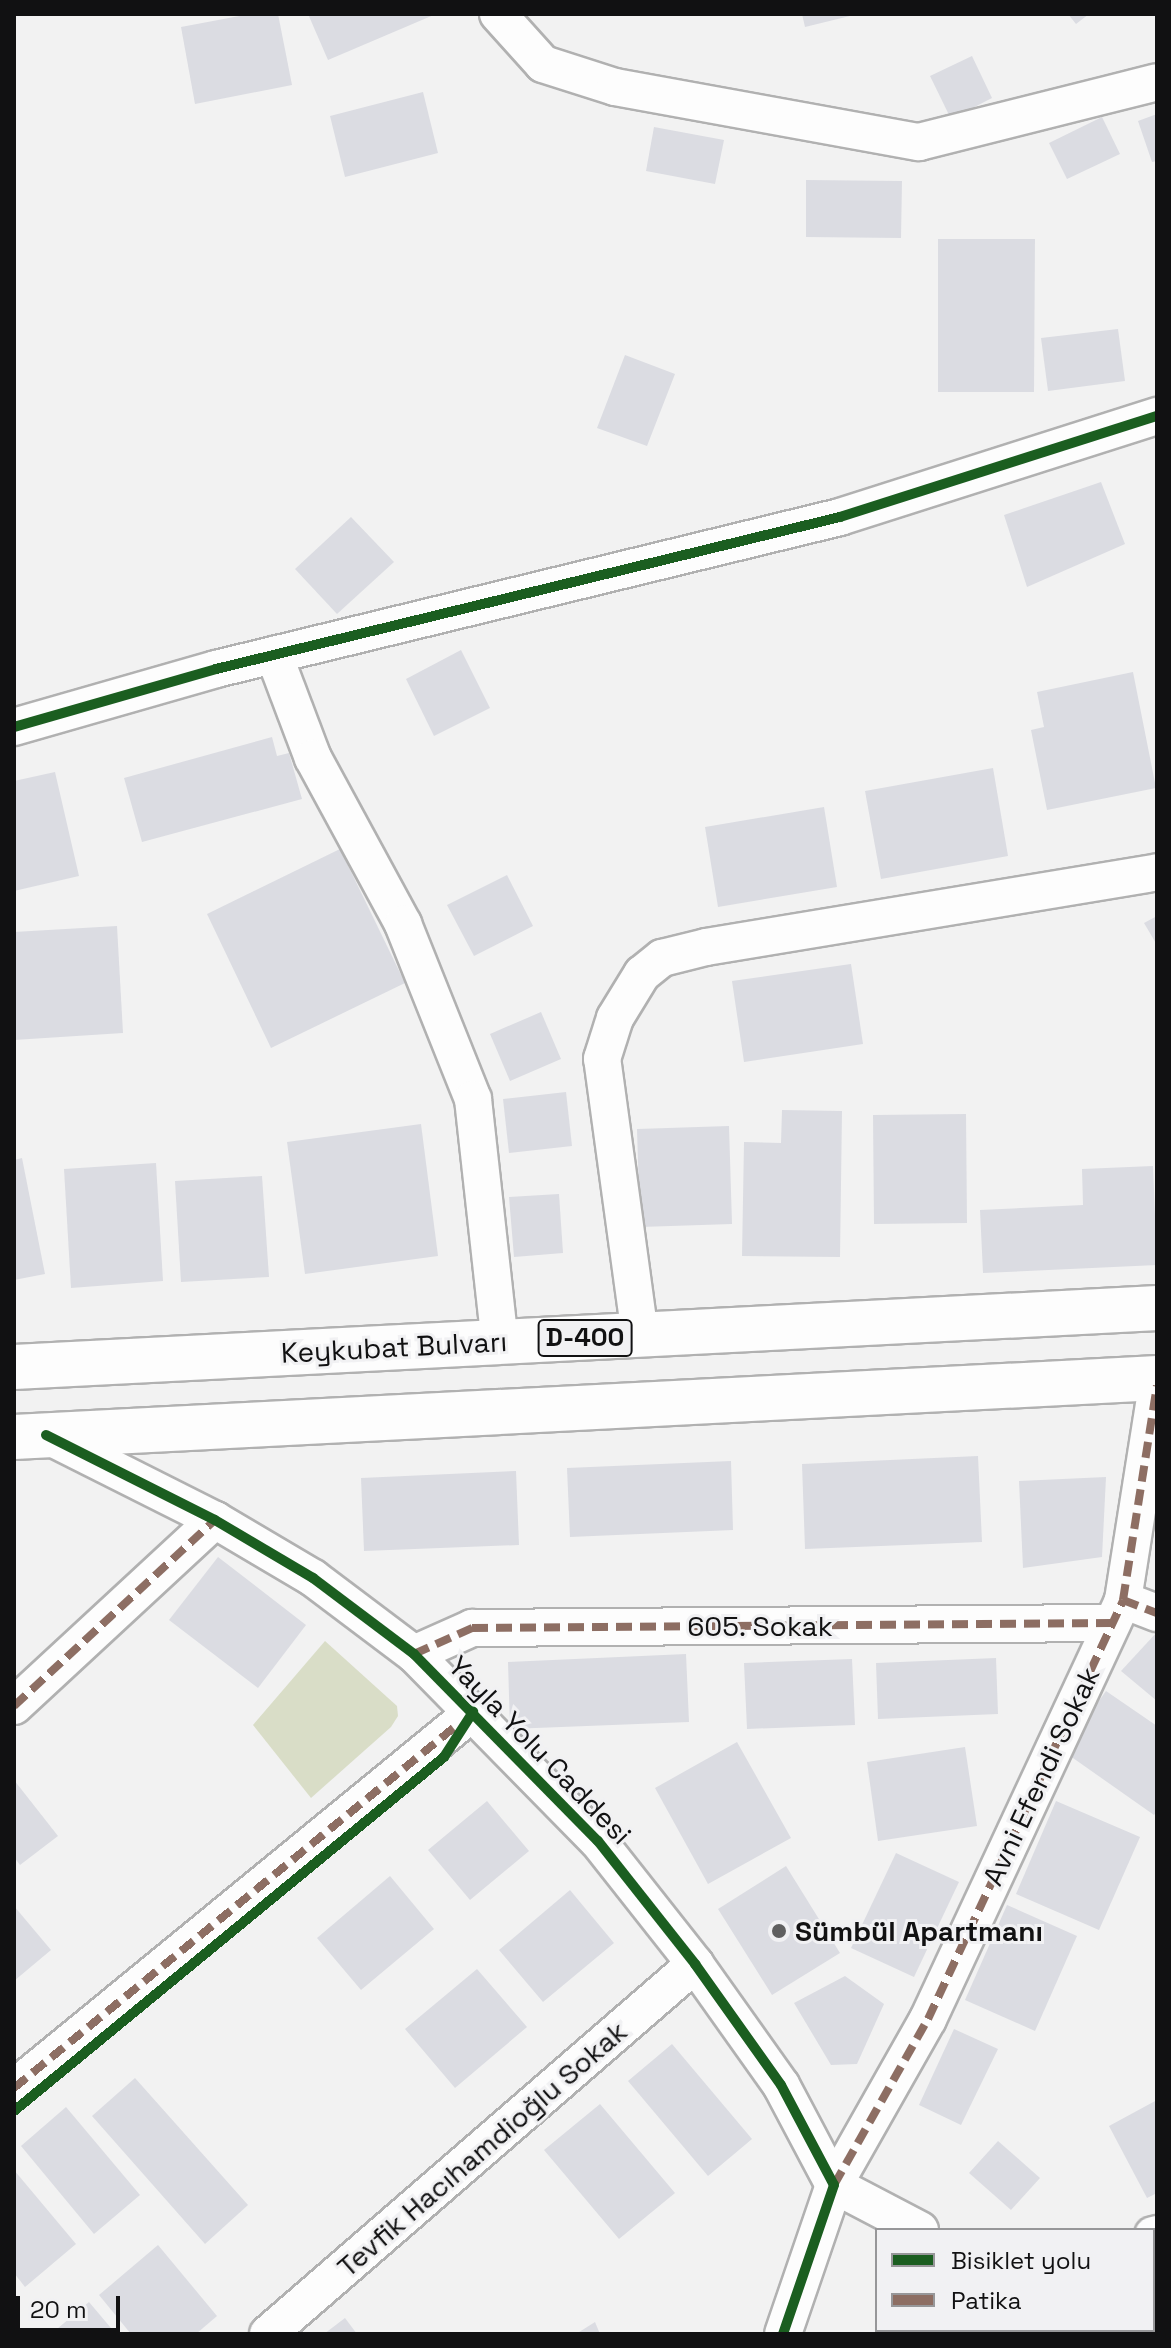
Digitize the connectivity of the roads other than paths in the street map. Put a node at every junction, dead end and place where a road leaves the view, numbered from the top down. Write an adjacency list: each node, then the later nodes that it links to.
1 (498, 14): 2 (street)
2 (1157, 82)
3 (1157, 416): 4 (street)
4 (274, 655): 5 (street); 9 (street)
5 (14, 727)
6 (1157, 872): 8 (street)
7 (1155, 1305): 8 (highway, Keykubat Bulvarı / D-400)
8 (640, 1335): 9 (highway, Keykubat Bulvarı / D-400)
9 (500, 1342): 10 (highway, Keykubat Bulvarı / D-400)
10 (14, 1367)
11 (1157, 1378): 13 (highway)
12 (1157, 1386): 15 (street, Avni Efendi Sokak)
13 (30, 1436): 14 (street, Yayla Yolu Caddesi)
14 (215, 1520): 17 (street, Yayla Yolu Caddesi); 18 (street)
15 (1117, 1611): 16 (street); 17 (street, 605. Sokak); 22 (street, Avni Efendi Sokak)
16 (1157, 1613)
17 (414, 1654): 19 (street, Yayla Yolu Caddesi)
18 (14, 1706)
19 (473, 1712): 20 (street, Yayla Yolu Caddesi); 21 (street)
20 (695, 1964): 22 (street, Yayla Yolu Caddesi); 24 (street, Tevfik Hacıhamdioğlu Sokak)
21 (14, 2088)
22 (834, 2185): 23 (street); 25 (street)
23 (916, 2228)
24 (268, 2334)
25 (783, 2334)

